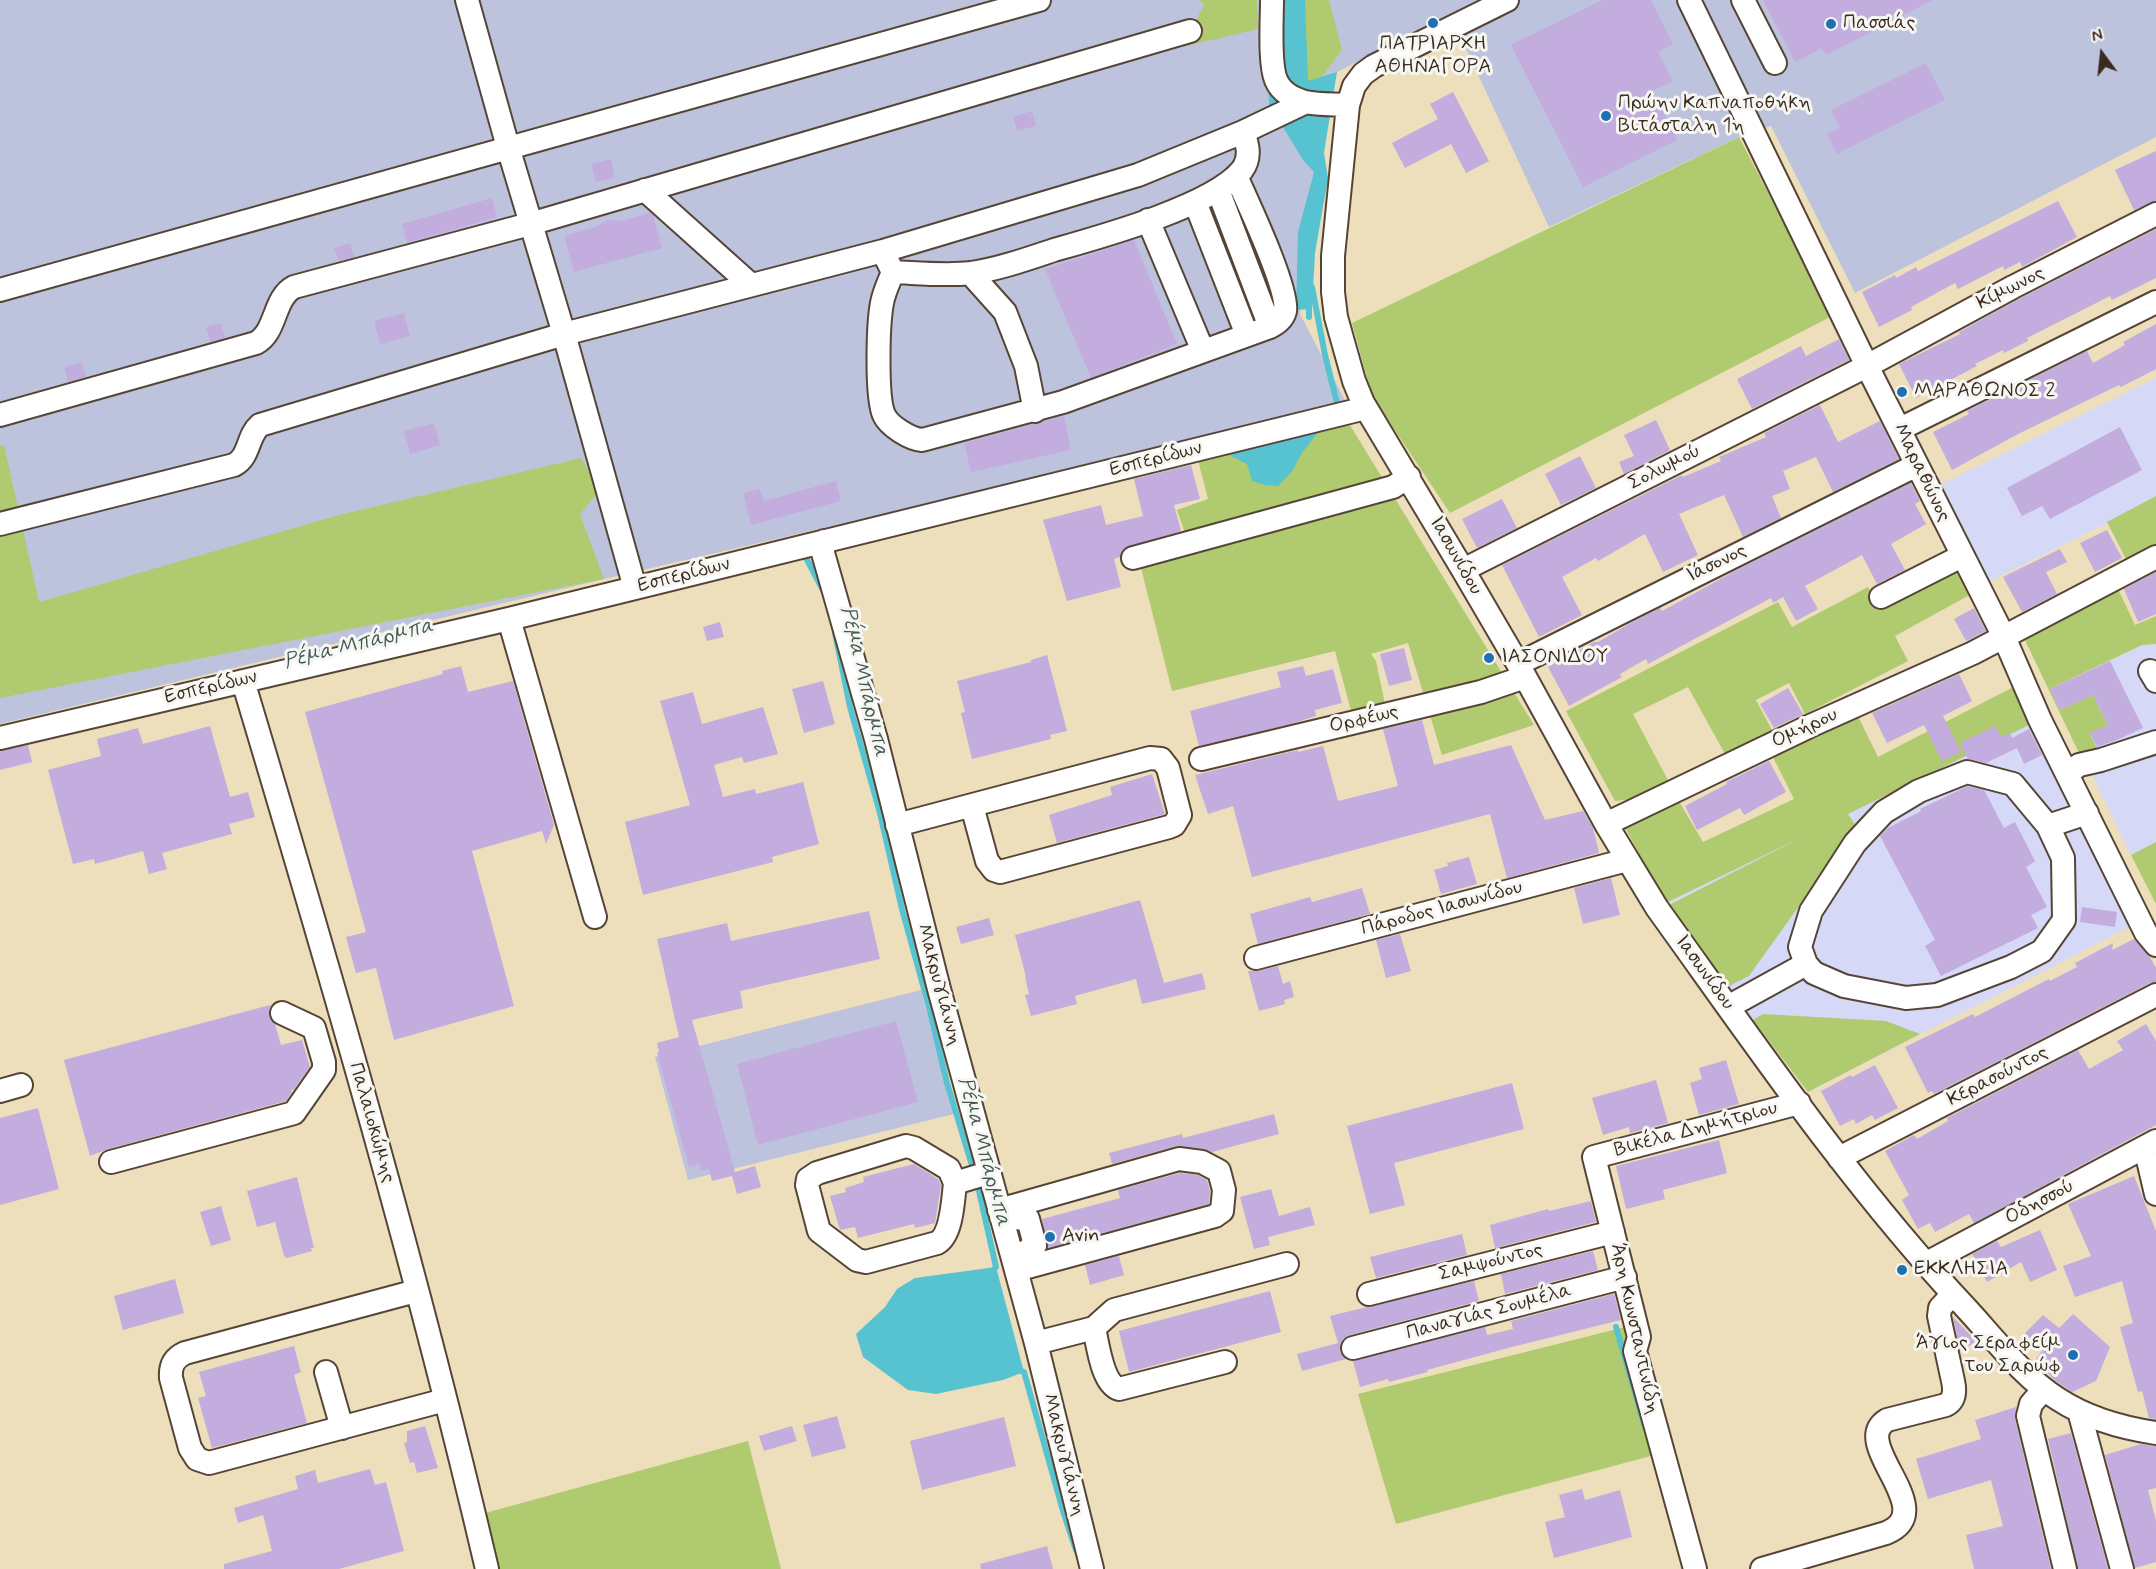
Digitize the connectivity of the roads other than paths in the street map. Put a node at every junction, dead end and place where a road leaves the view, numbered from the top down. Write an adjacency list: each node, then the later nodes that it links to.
1 (1039, 0): 12 (street)
2 (1272, 0): 9 (street)
3 (1507, 0): 10 (street, Ιασωνίδου)
4 (1689, 0): 30 (street, Μαραθώνος)
5 (1743, 0): 8 (street)
6 (470, 1): 12 (street)
7 (1190, 31): 14 (street)
8 (1775, 63)
9 (1306, 102): 10 (street); 11 (street)
10 (1348, 105): 31 (street, Ιασωνίδου)
11 (1243, 132): 13 (street); 20 (street)
12 (508, 147): 19 (street); 24 (street)
13 (1236, 176): 15 (street); 26 (street)
14 (645, 190): 19 (street); 23 (street)
15 (1218, 190): 16 (street); 26 (street)
16 (1195, 202): 18 (street); 28 (street)
17 (2156, 214): 30 (street, Κίμωνος)
18 (1149, 220): 22 (street); 29 (street)
19 (530, 224): 27 (street); 33 (street)
20 (883, 251): 21 (street); 23 (street)
21 (893, 272): 22 (street); 32 (street)
22 (970, 273): 32 (street)
23 (751, 285): 27 (street)
24 (0, 290)
25 (2156, 302): 34 (street)
26 (1270, 327): 28 (street)
27 (564, 334): 37 (street); 43 (street)
28 (1247, 335): 29 (street)
29 (1203, 351): 32 (street)
30 (1867, 366): 34 (street, Μαραθώνος); 42 (street, Σολωμού)
31 (1366, 408): 36 (street, Ιασωνίδου); 38 (street, Εσπερίδων)
32 (1035, 411)
33 (0, 415)
34 (1900, 429): 35 (street, Μαραθώνος)
35 (1917, 465): 39 (street, Μαραθώνος); 47 (street, Ιάσονος)
36 (1409, 477): 41 (street); 42 (street, Ιασωνίδου)
37 (0, 524)
38 (824, 541): 43 (street, Εσπερίδων); 56 (street, Μακρυγιάννη)
39 (1962, 556): 44 (street); 46 (street, Μαραθώνος)
40 (2156, 557): 46 (street, Ομήρου)
41 (1133, 558)
42 (1464, 570): 47 (street, Ιασωνίδου)
43 (635, 588): 45 (street, Εσπερίδων)
44 (1881, 597)
45 (509, 619): 48 (street, Εσπερίδων); 59 (street)
46 (2004, 637): 52 (street, Μαραθώνος); 55 (street, Ομήρου)
47 (1522, 670): 51 (street, Ορφέως); 55 (street, Ιασωνίδου)
48 (243, 681): 49 (street, Εσπερίδων); 66 (street, Παλαιοκώμης)
49 (0, 738)
50 (2156, 742): 52 (street)
51 (1201, 759)
52 (2067, 774): 54 (street, Μαραθώνος)
53 (972, 806): 53 (street); 56 (street)
54 (2087, 813): 57 (street); 60 (street, Μαραθώνος)
55 (1606, 824): 58 (street, Ιασωνίδου)
56 (897, 825): 73 (street, Μακρυγιάννη)
57 (2048, 826): 62 (street); 62 (street)
58 (1627, 860): 61 (street, Πάροδος Ιασωνίδου); 64 (street, Ιασωνίδου)
59 (595, 917)
60 (2156, 945)
61 (1256, 958)
62 (1806, 964): 64 (street)
63 (2156, 995): 71 (street, Κερασούντος)
64 (1728, 1007): 68 (street, Ιασωνίδου)
65 (282, 1013): 67 (street)
66 (342, 1019): 67 (street); 82 (street, Παλαιοκώμης)
67 (314, 1028): 72 (street)
68 (1798, 1103): 70 (street, Βικέλα Δημήτριου); 71 (street, Ιασωνίδου)
69 (2150, 1144): 75 (street); 80 (street, Οδησσού)
70 (1594, 1157): 77 (street, Άρη Κωνσταντινίδη)
71 (1839, 1158): 80 (street, Ιασωνίδου)
72 (111, 1162)
73 (988, 1173): 74 (street); 76 (street, Μακρυγιάννη)
74 (955, 1183): 74 (street)
75 (2156, 1194)
76 (1000, 1214): 78 (street, Μακρυγιάννη); 78 (street)
77 (1613, 1232): 81 (street, Άρη Κωνσταντινίδη); 83 (street, Σαμψούντος)
78 (1020, 1262): 86 (street, Μακρυγιάννη)
79 (1287, 1264): 85 (street)
80 (1925, 1264): 84 (street, Ιασωνίδου)
81 (1625, 1277): 87 (street, Παναγιάς Σουμέλα); 97 (street, Άρη Κωνσταντινίδη)
82 (416, 1291): 91 (street, Παλαιοκώμης); 93 (street)
83 (1369, 1294)
84 (1953, 1294): 90 (street, Ιασωνίδου); 98 (street)
85 (1094, 1328): 86 (street); 88 (street)
86 (1036, 1343): 96 (street, Μακρυγιάννη)
87 (1353, 1348)
88 (1225, 1362)
89 (326, 1372): 93 (street)
90 (2044, 1389): 92 (street, Ιασωνίδου); 99 (street)
91 (445, 1400): 93 (street); 95 (street, Παλαιοκώμης)
92 (2079, 1411): 94 (street, Ιασωνίδου); 100 (street)
93 (342, 1428)
94 (2156, 1433)
95 (487, 1569)
96 (1092, 1569)
97 (1695, 1569)
98 (1762, 1569)
99 (2065, 1569)
100 (2122, 1569)

